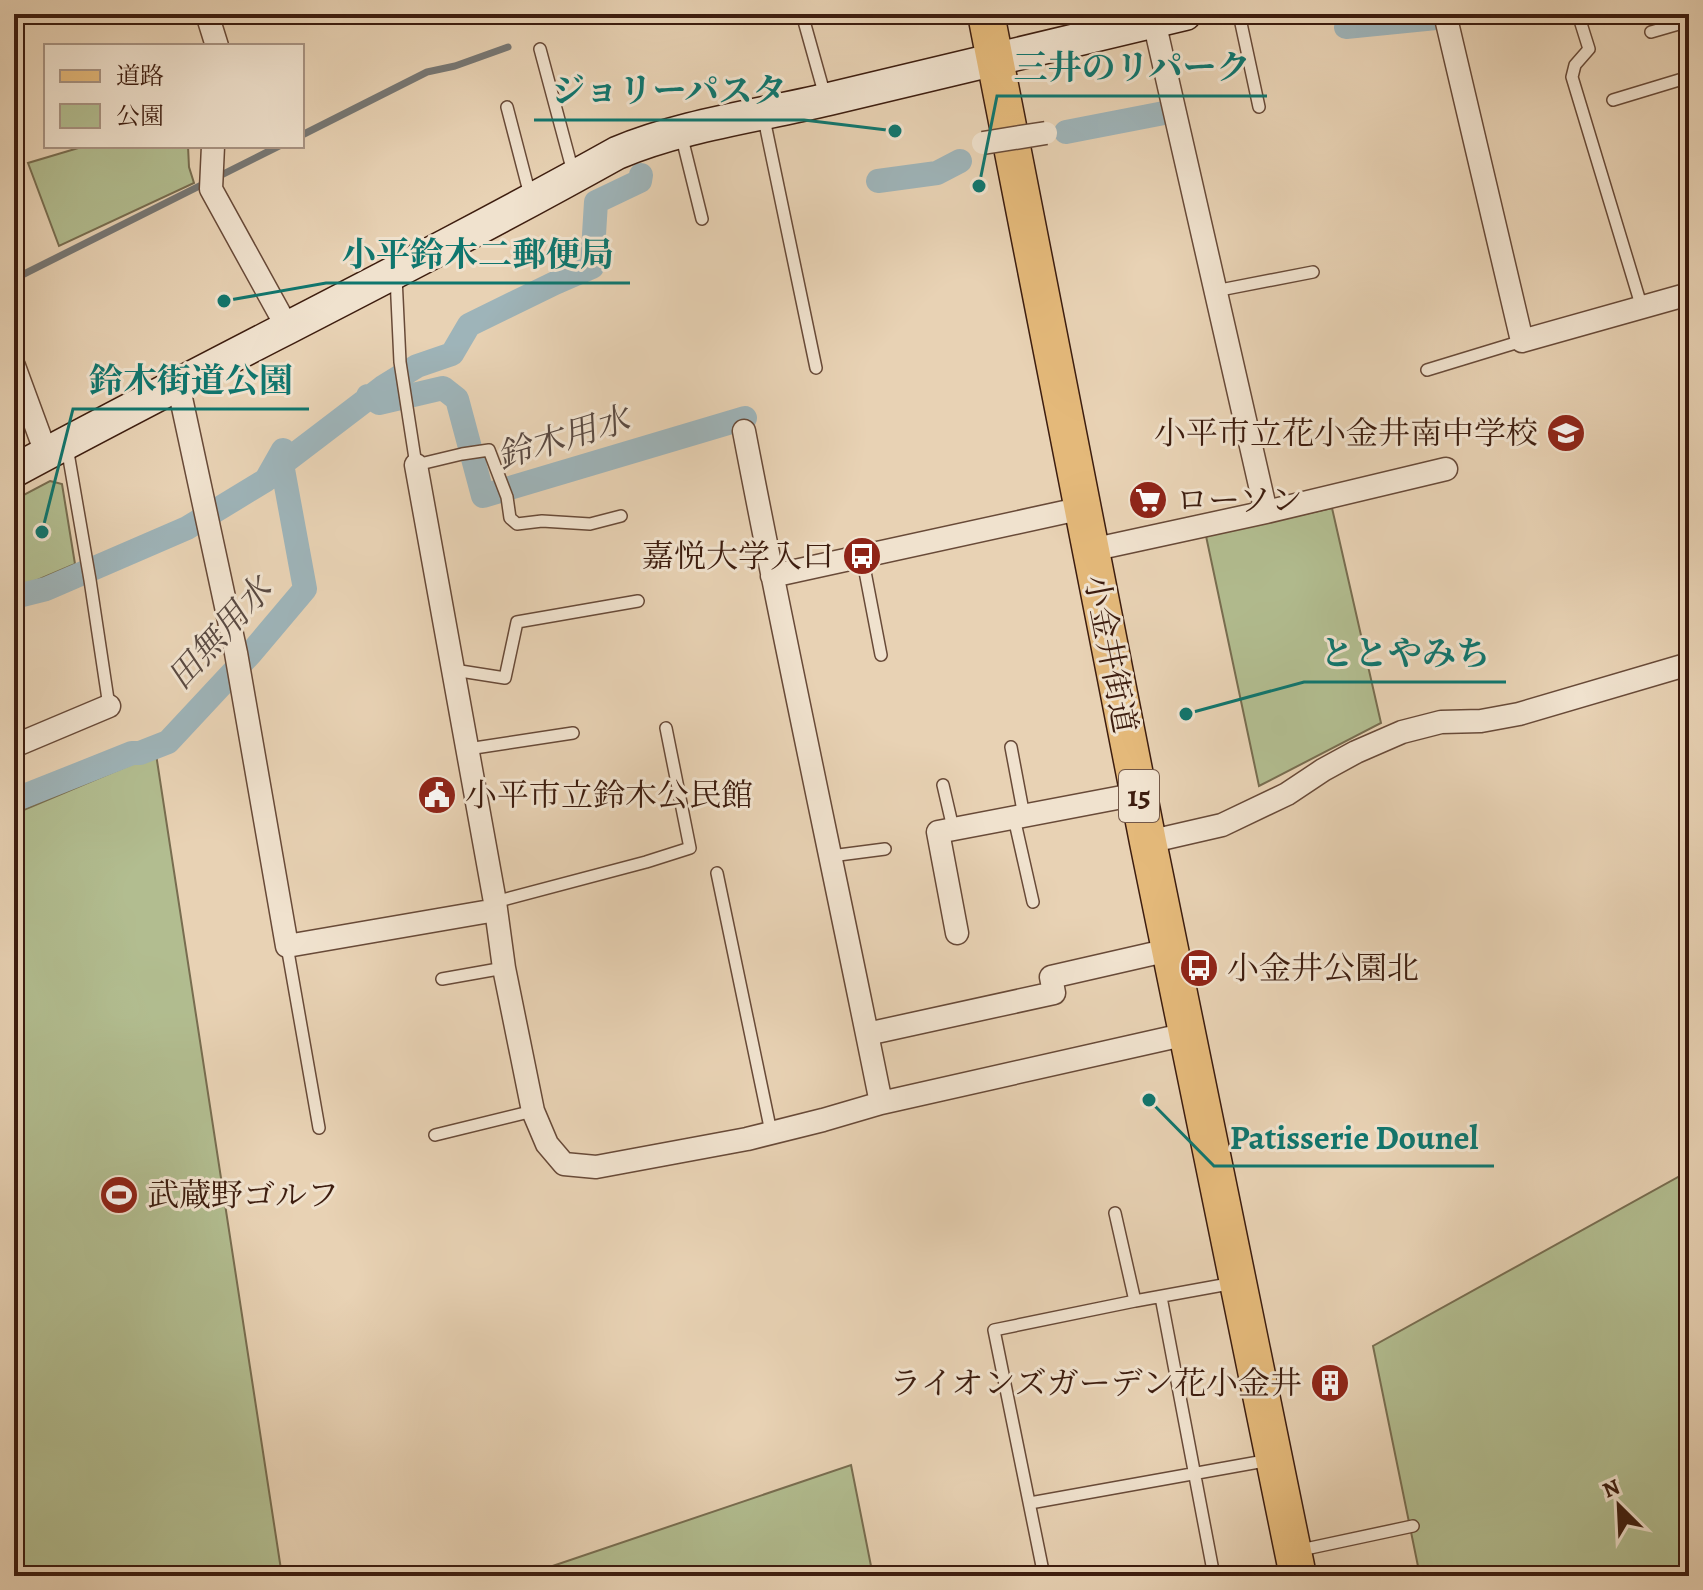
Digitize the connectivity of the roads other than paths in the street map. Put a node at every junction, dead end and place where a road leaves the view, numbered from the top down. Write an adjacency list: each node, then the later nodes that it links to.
1 (207, 14): 10 (street)
2 (802, 14): 14 (lane)
3 (986, 14): 12 (main road, 小金井街道 / 15)
4 (1239, 14): 17 (lane)
5 (1445, 14): 32 (street)
6 (1578, 14): 30 (lane)
7 (1169, 18): 12 (main road); 28 (street)
8 (1689, 21): 9 (lane)
9 (1651, 32)
10 (216, 44)
11 (540, 49): 23 (lane)
12 (994, 59): 14 (main road); 42 (main road, 小金井街道 / 15)
13 (1689, 77): 15 (lane)
14 (826, 100): 18 (main road)
15 (1613, 100)
16 (507, 107): 24 (lane)
17 (1259, 107)
18 (763, 113): 19 (main road); 34 (lane)
19 (680, 131): 23 (main road); 25 (lane)
20 (1046, 133): 21 (street, bridge)
21 (983, 143)
22 (213, 148): 31 (street)
23 (574, 177): 24 (main road)
24 (531, 200): 26 (main road)
25 (702, 219)
26 (396, 272): 31 (main road); 39 (lane)
27 (1313, 272): 28 (lane)
28 (1215, 291): 43 (street)
29 (1689, 294): 30 (street)
30 (1642, 308): 32 (street)
31 (287, 327): 36 (main road)
32 (1522, 341): 35 (lane)
33 (14, 366): 38 (street)
34 (816, 368)
35 (1427, 370)
36 (178, 384): 38 (main road); 69 (street)
37 (744, 431): 47 (street)
38 (56, 448): 41 (main road); 52 (lane)
39 (416, 465): 44 (lane); 51 (street)
40 (1446, 469): 43 (street)
41 (14, 471)
42 (1083, 508): 45 (main road, 小金井街道 / 15); 46 (street)
43 (1266, 512): 45 (street)
44 (621, 516)
45 (1091, 550): 59 (main road, 小金井街道 / 15)
46 (862, 556): 47 (street); 49 (lane)
47 (772, 576): 64 (street)
48 (638, 601): 51 (lane)
49 (881, 655)
50 (1689, 664): 62 (street)
51 (454, 670): 57 (street)
52 (109, 706): 55 (street)
53 (666, 728): 67 (lane)
54 (573, 733): 57 (lane)
55 (14, 746)
56 (1011, 747): 60 (lane)
57 (468, 749): 67 (street)
58 (943, 785): 61 (lane)
59 (1138, 794): 60 (street); 62 (main road, 小金井街道 / 15)
60 (1019, 817): 61 (street); 66 (lane)
61 (953, 828): 68 (street)
62 (1148, 842): 70 (main road, 小金井街道 / 15)
63 (885, 849): 64 (lane)
64 (831, 856): 73 (street)
65 (717, 873): 78 (lane)
66 (1033, 902)
67 (495, 906): 69 (street); 71 (street)
68 (957, 933)
69 (287, 946): 77 (lane)
70 (1169, 950): 73 (street); 74 (main road, 小金井街道 / 15)
71 (504, 968): 72 (lane); 76 (street)
72 (442, 979)
73 (867, 1034): 75 (street)
74 (1187, 1034): 75 (street); 81 (main road, 小金井街道 / 15)
75 (881, 1103): 78 (street)
76 (533, 1111): 78 (street); 79 (lane)
77 (319, 1128)
78 (771, 1132)
79 (435, 1135)
80 (1115, 1213): 83 (lane)
81 (1238, 1282): 82 (lane); 84 (main road, 小金井街道 / 15)
82 (1161, 1297): 83 (lane); 85 (lane)
83 (1135, 1301): 86 (lane)
84 (1273, 1459): 85 (lane); 88 (main road, 小金井街道 / 15)
85 (1196, 1474): 86 (lane); 90 (lane)
86 (1030, 1503): 89 (lane)
87 (1413, 1526): 88 (lane)
88 (1295, 1564)
89 (1044, 1576)
90 (1214, 1576)

